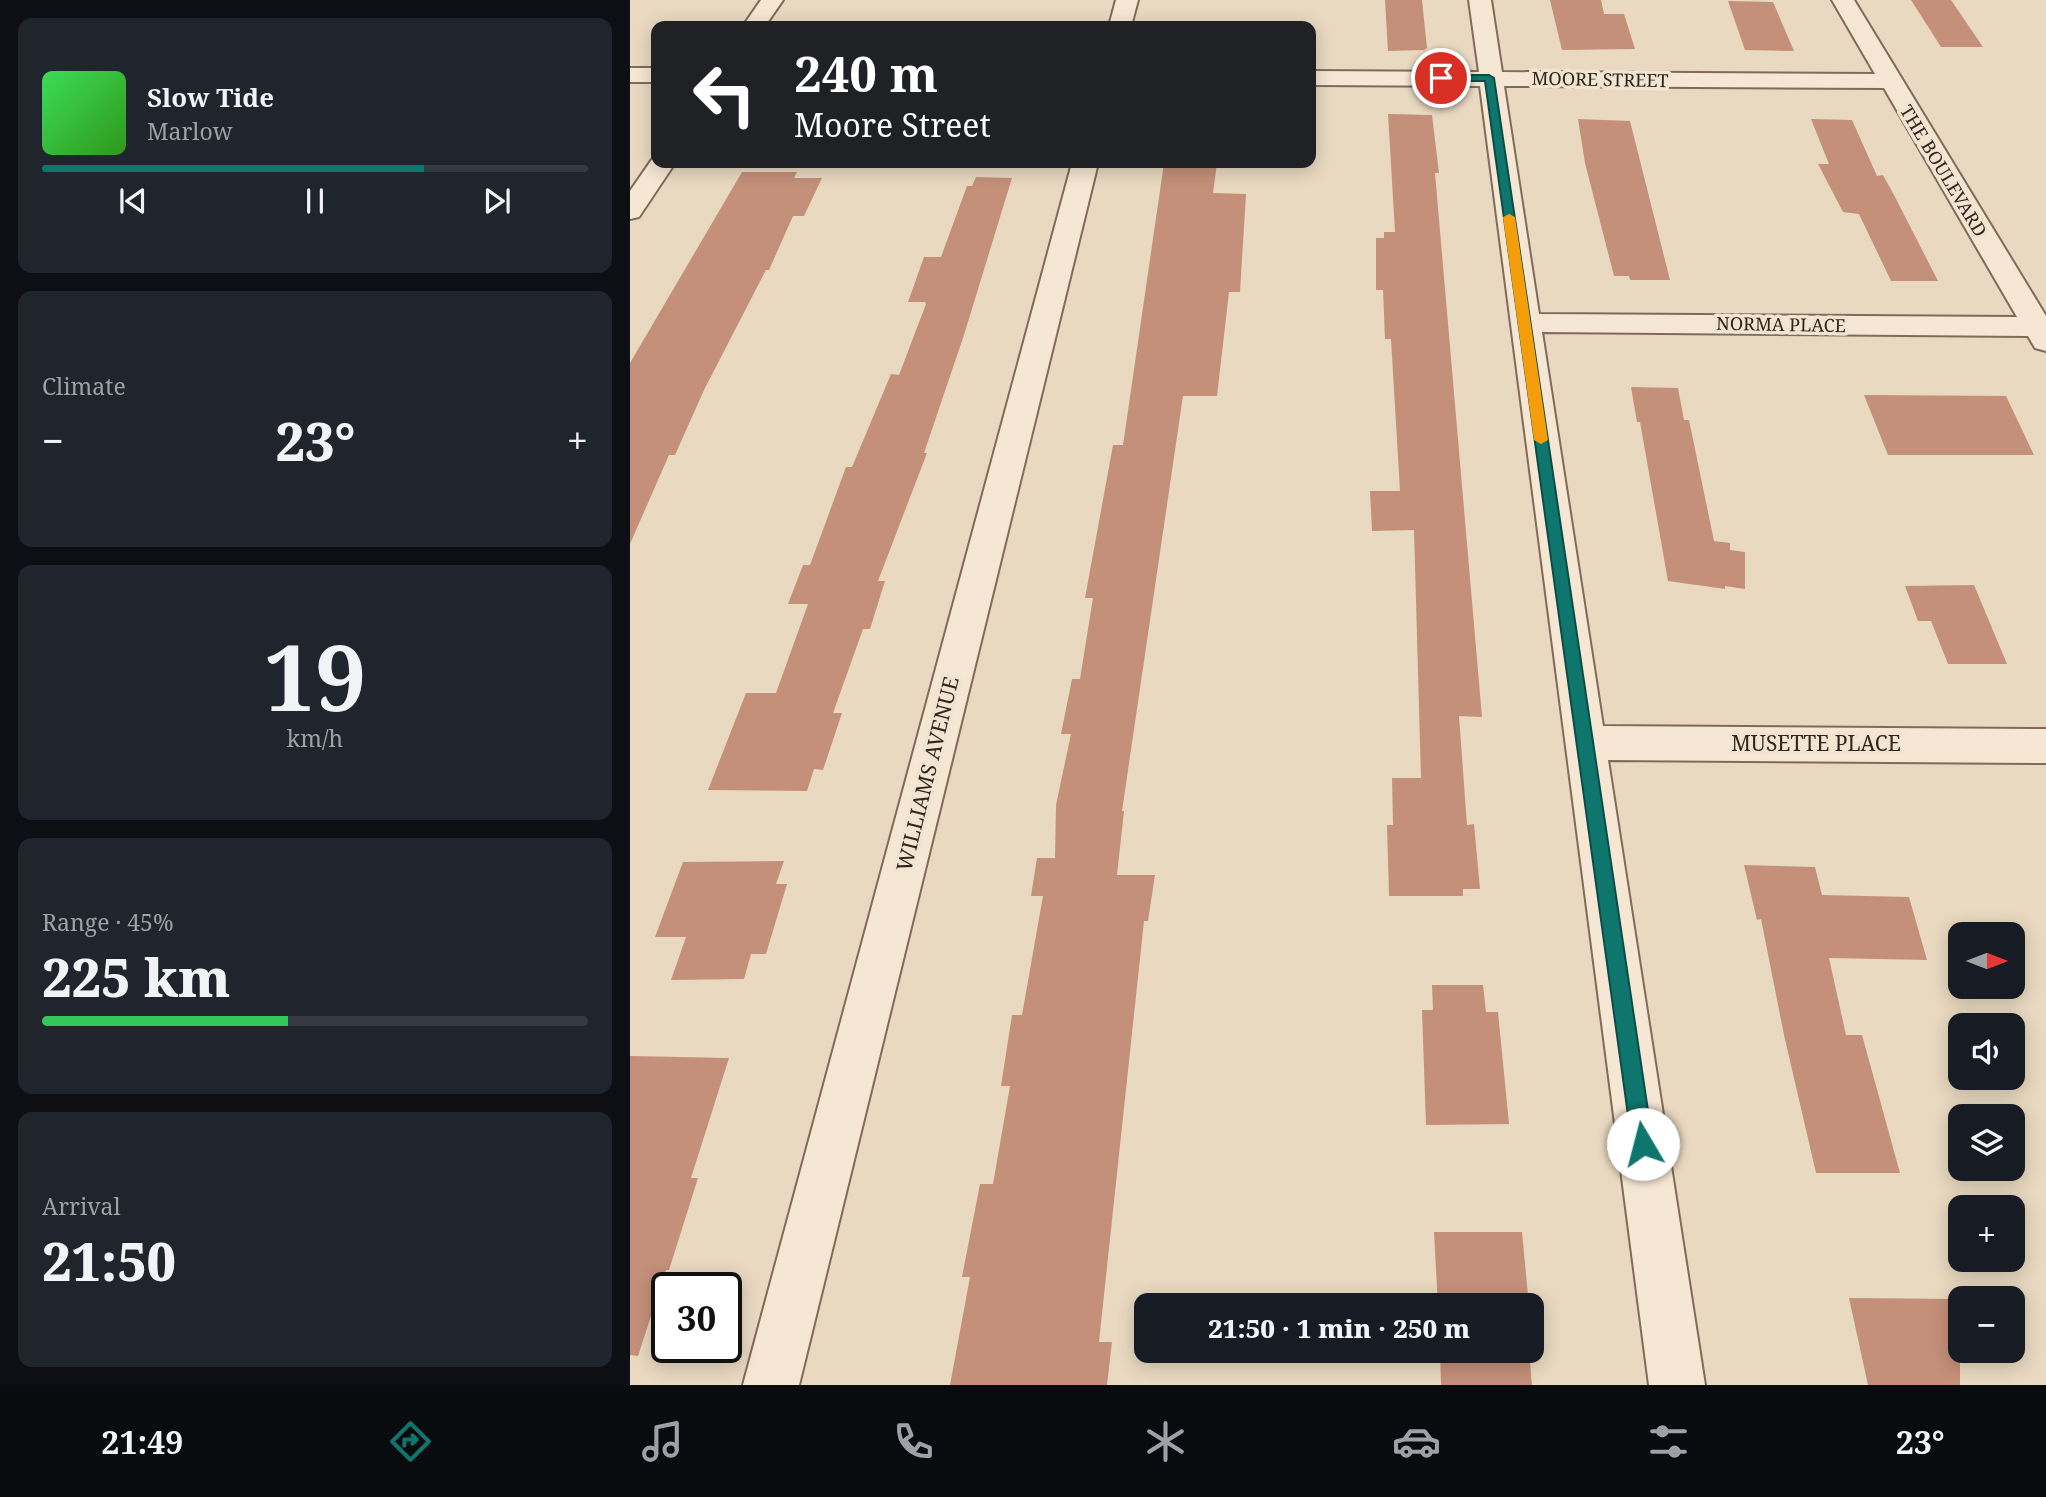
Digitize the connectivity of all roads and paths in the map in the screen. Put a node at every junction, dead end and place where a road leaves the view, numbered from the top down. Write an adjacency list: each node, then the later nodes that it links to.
1 (772, 0): 5 (street)
2 (1127, 0): 6 (street)
3 (1480, 0): 10 (street)
4 (1843, 0): 11 (street, THE BOULEVARD)
5 (757, 21)
6 (1121, 21)
7 (630, 75): 8 (street)
8 (651, 75)
9 (1316, 78): 10 (street, MOORE STREET)
10 (1489, 78): 11 (street, MOORE STREET); 15 (street)
11 (1889, 81): 16 (street, THE BOULEVARD)
12 (659, 168): 14 (street)
13 (1084, 168): 19 (street, WILLIAMS AVENUE)
14 (630, 211)
15 (1524, 323): 16 (street, NORMA PLACE); 17 (street)
16 (2042, 334)
17 (1585, 743): 18 (street, MUSETTE PLACE); 20 (street)
18 (2046, 746)
19 (771, 1385)
20 (1677, 1385)

